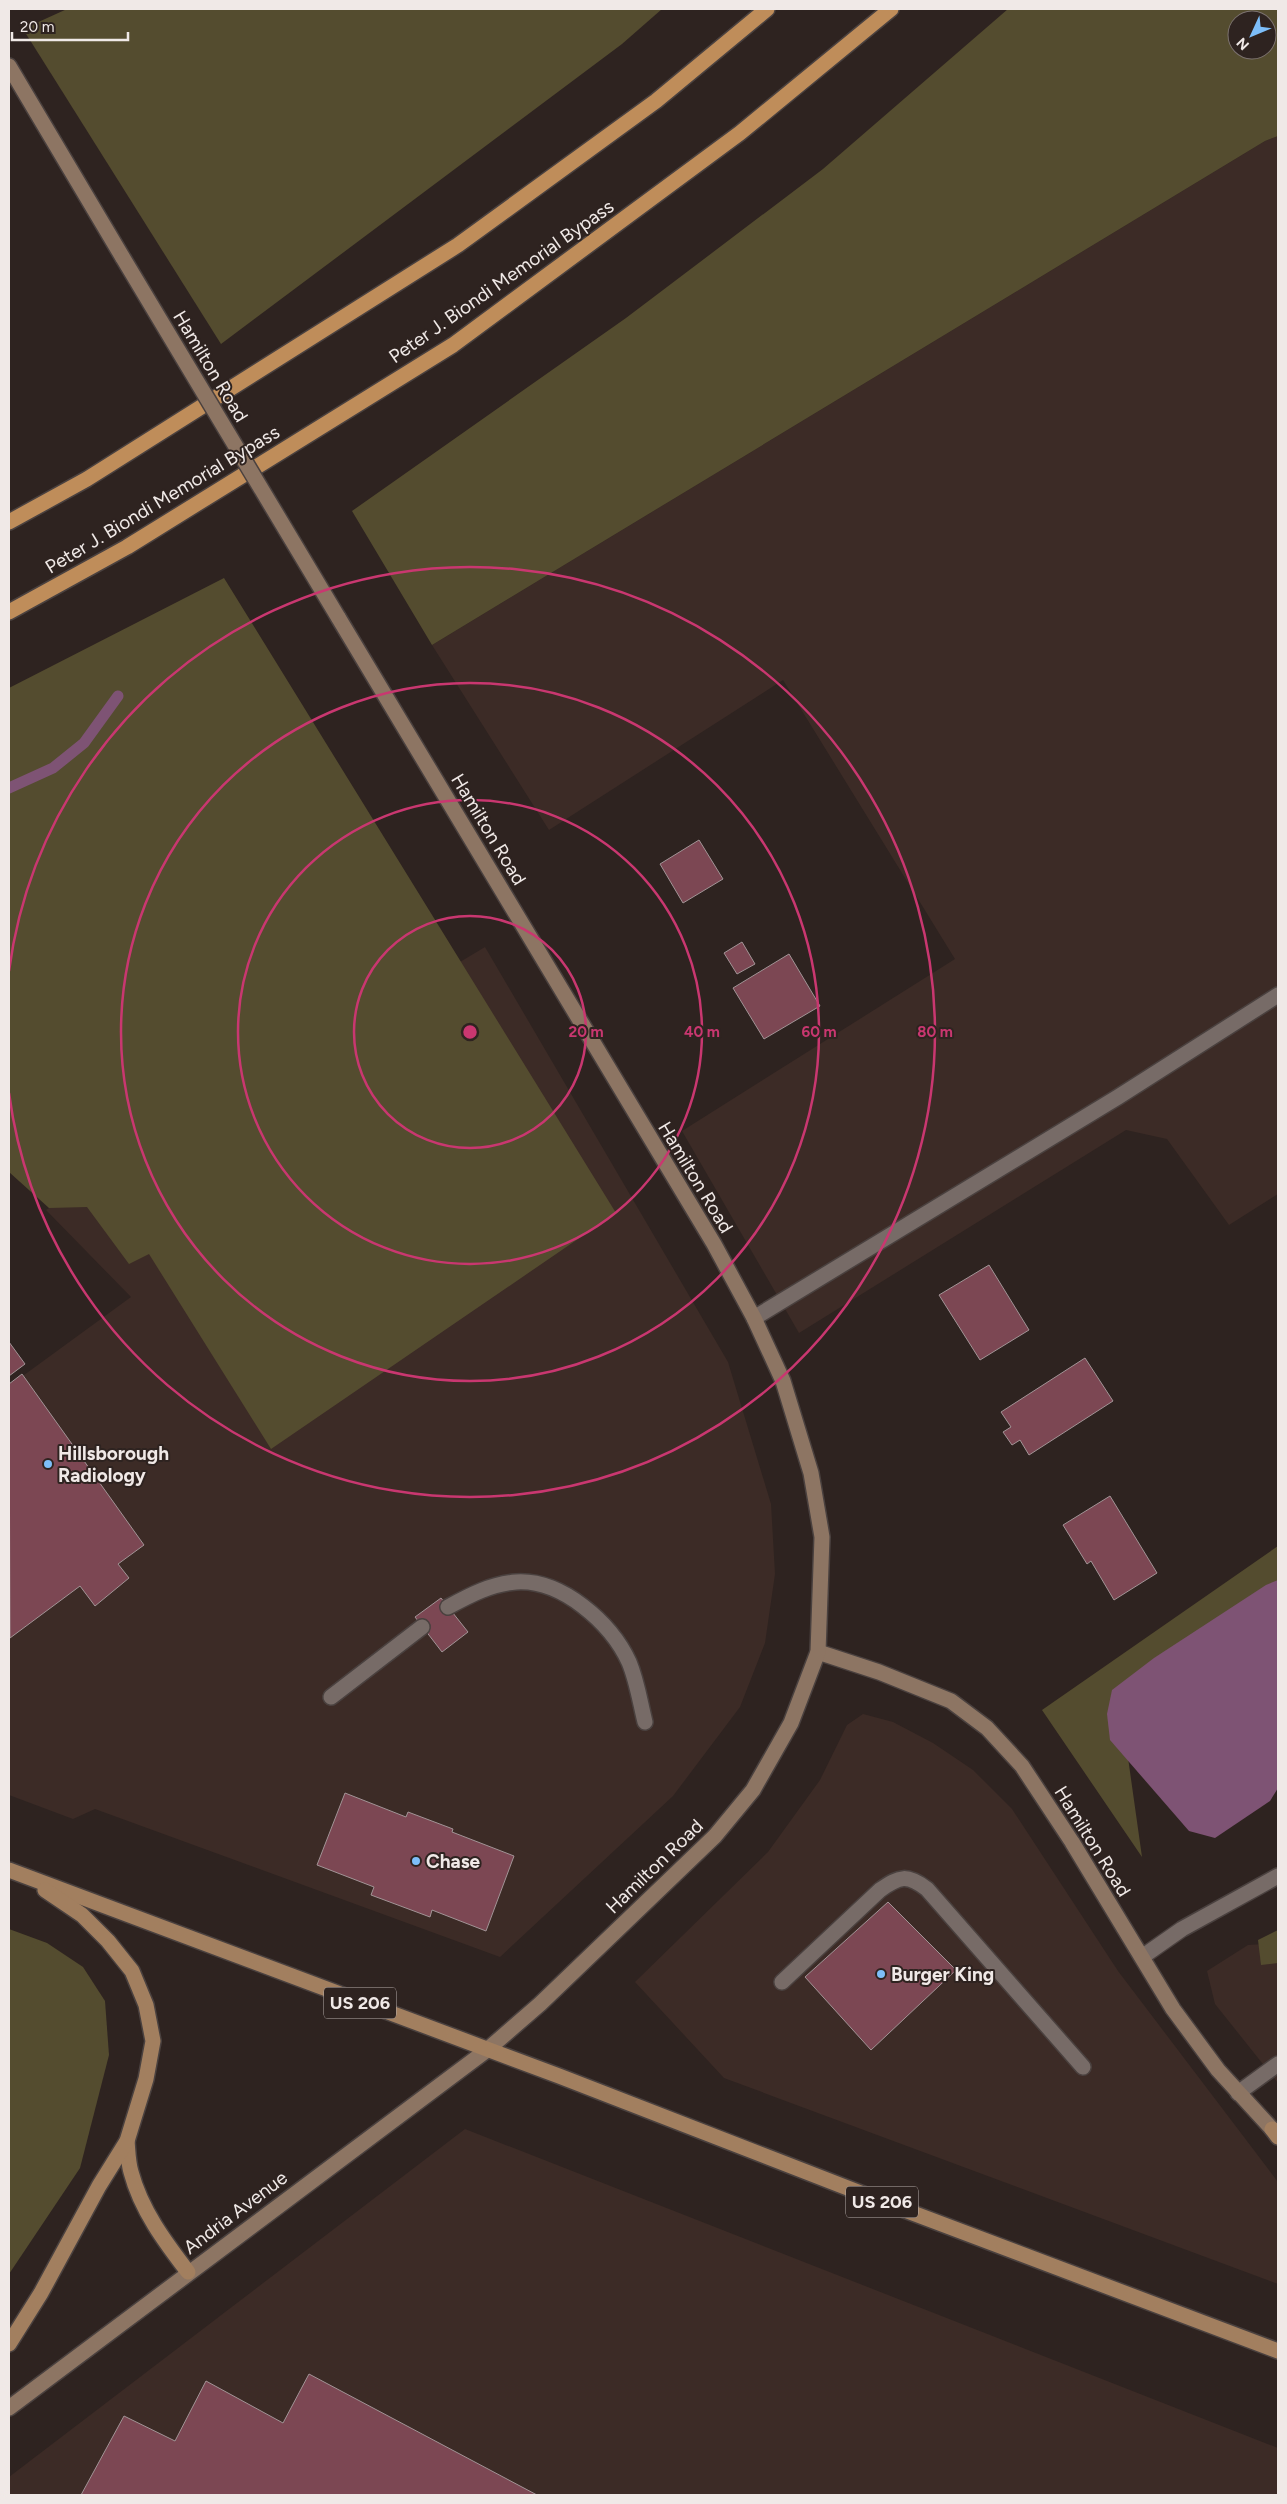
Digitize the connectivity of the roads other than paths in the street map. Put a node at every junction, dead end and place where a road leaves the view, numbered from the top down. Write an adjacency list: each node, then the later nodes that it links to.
1 (767, 9): 4 (highway)
2 (890, 9): 5 (highway, Peter J. Biondi Memorial Bypass)
3 (9, 66): 7 (street, Hamilton Road, bridge)
4 (9, 522)
5 (9, 612)
6 (1278, 994): 7 (lane)
7 (754, 1318): 10 (street, Hamilton Road)
8 (448, 1607): 12 (lane)
9 (422, 1627): 11 (lane)
10 (818, 1652): 16 (street, Hamilton Road); 18 (street, Hamilton Road)
11 (331, 1697)
12 (645, 1722)
13 (9, 1870): 14 (main road, US 206)
14 (23, 1876): 18 (main road, US 206); 23 (main road)
15 (1278, 1876): 16 (lane)
16 (1142, 1957): 21 (street, Hamilton Road)
17 (782, 1982): 20 (lane)
18 (487, 2050): 24 (street, Andria Avenue); 26 (main road, US 206)
19 (1278, 2064): 21 (lane)
20 (1083, 2067)
21 (1238, 2093): 22 (street, Hamilton Road)
22 (1276, 2130)
23 (127, 2141): 24 (main road); 25 (main road)
24 (188, 2272): 27 (street, Andria Avenue)
25 (9, 2344)
26 (1278, 2350)
27 (9, 2408)

